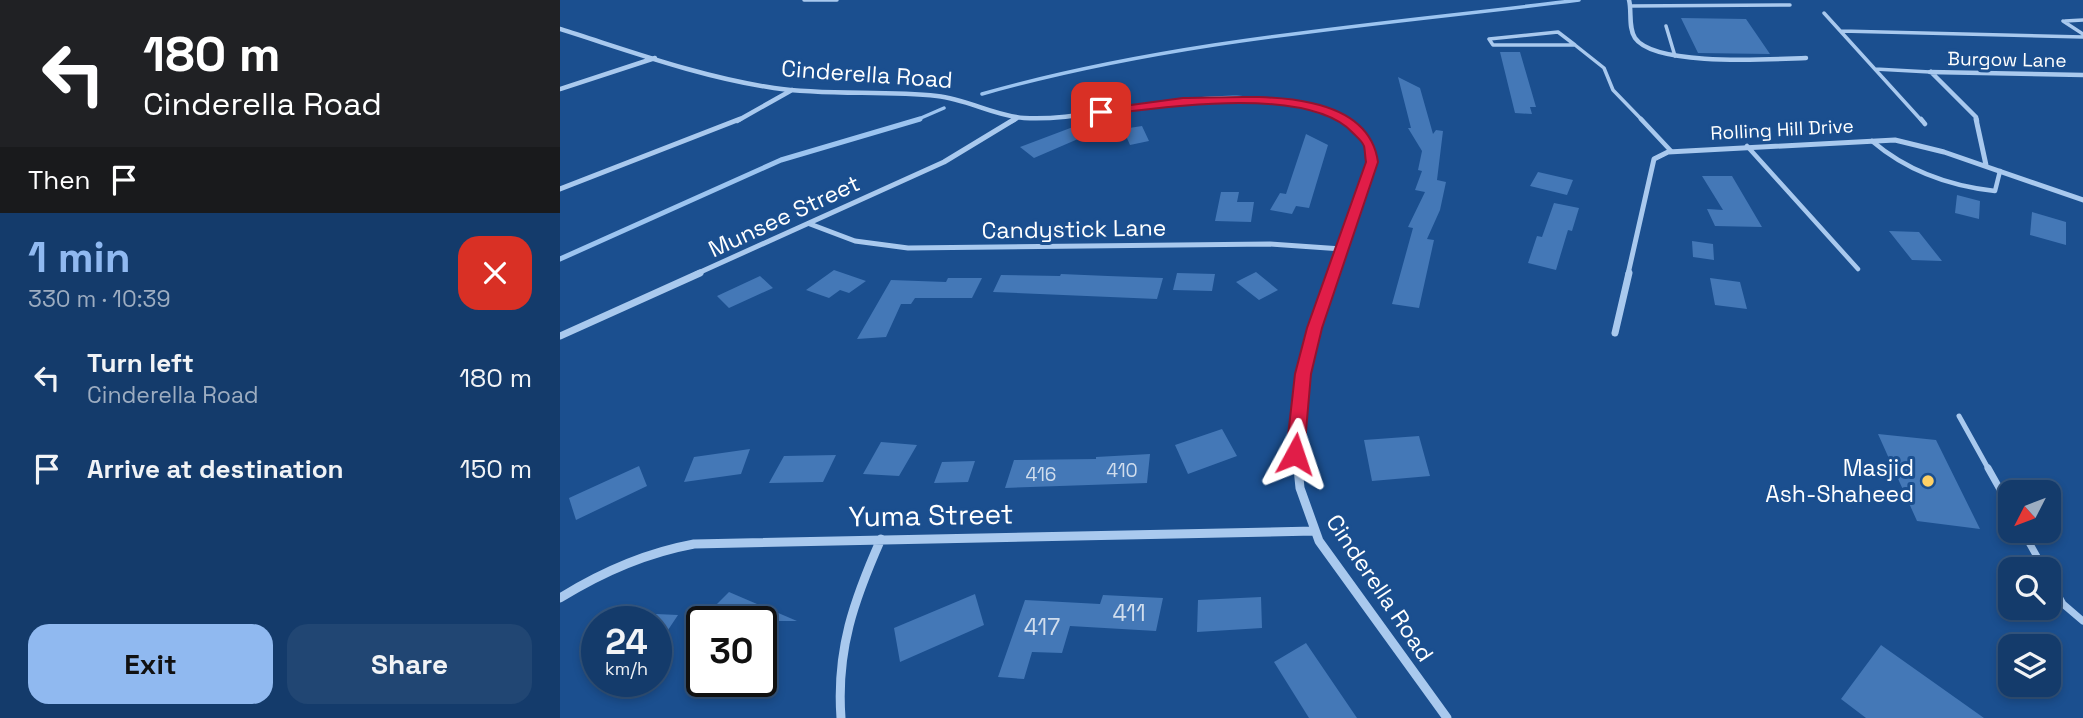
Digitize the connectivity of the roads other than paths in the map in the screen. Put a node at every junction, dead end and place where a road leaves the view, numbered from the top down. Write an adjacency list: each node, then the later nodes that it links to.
1 (804, 0): 2 (lane)
2 (837, 0)
3 (1630, 3): 4 (lane); 12 (street)
4 (1790, 5)
5 (1824, 12): 9 (lane)
6 (2083, 20): 10 (lane)
7 (1666, 26): 12 (lane)
8 (560, 29): 13 (street, Cinderella Road)
9 (1841, 32): 10 (lane); 15 (lane)
10 (2083, 35)
11 (1575, 45): 11 (lane); 24 (lane)
12 (1675, 56): 14 (street)
13 (655, 58): 18 (street); 19 (street, Cinderella Road)
14 (1806, 58)
15 (1875, 69): 16 (lane); 21 (lane)
16 (1930, 72): 17 (street, Burgow Lane); 25 (street)
17 (2083, 75)
18 (560, 89)
19 (793, 90): 20 (street, Cinderella Road); 27 (street)
20 (1017, 118): 29 (street, Munsee Street); 30 (street, Cinderella Road)
21 (1925, 124)
22 (1872, 141): 23 (street, Rolling Hill Drive); 25 (street, Rolling Hill Drive); 26 (lane)
23 (1747, 146): 24 (street, Rolling Hill Drive); 31 (lane)
24 (1671, 151): 32 (street)
25 (1986, 165): 26 (street, Rolling Hill Drive)
26 (2000, 171): 28 (street, Rolling Hill Drive)
27 (560, 189)
28 (2083, 200)
29 (810, 223): 30 (street, Candystick Lane); 33 (street, Munsee Street)
30 (1342, 249): 36 (street, Cinderella Road)
31 (1858, 269)
32 (1615, 333)
33 (560, 336)
34 (1959, 416): 35 (lane)
35 (1998, 486)
36 (1314, 531): 37 (street, Yuma Street); 42 (street, Cinderella Road)
37 (881, 539): 38 (street, Yuma Street); 41 (street)
38 (560, 598)
39 (2061, 600): 40 (lane)
40 (2083, 621)
41 (841, 718)
42 (1447, 718)

